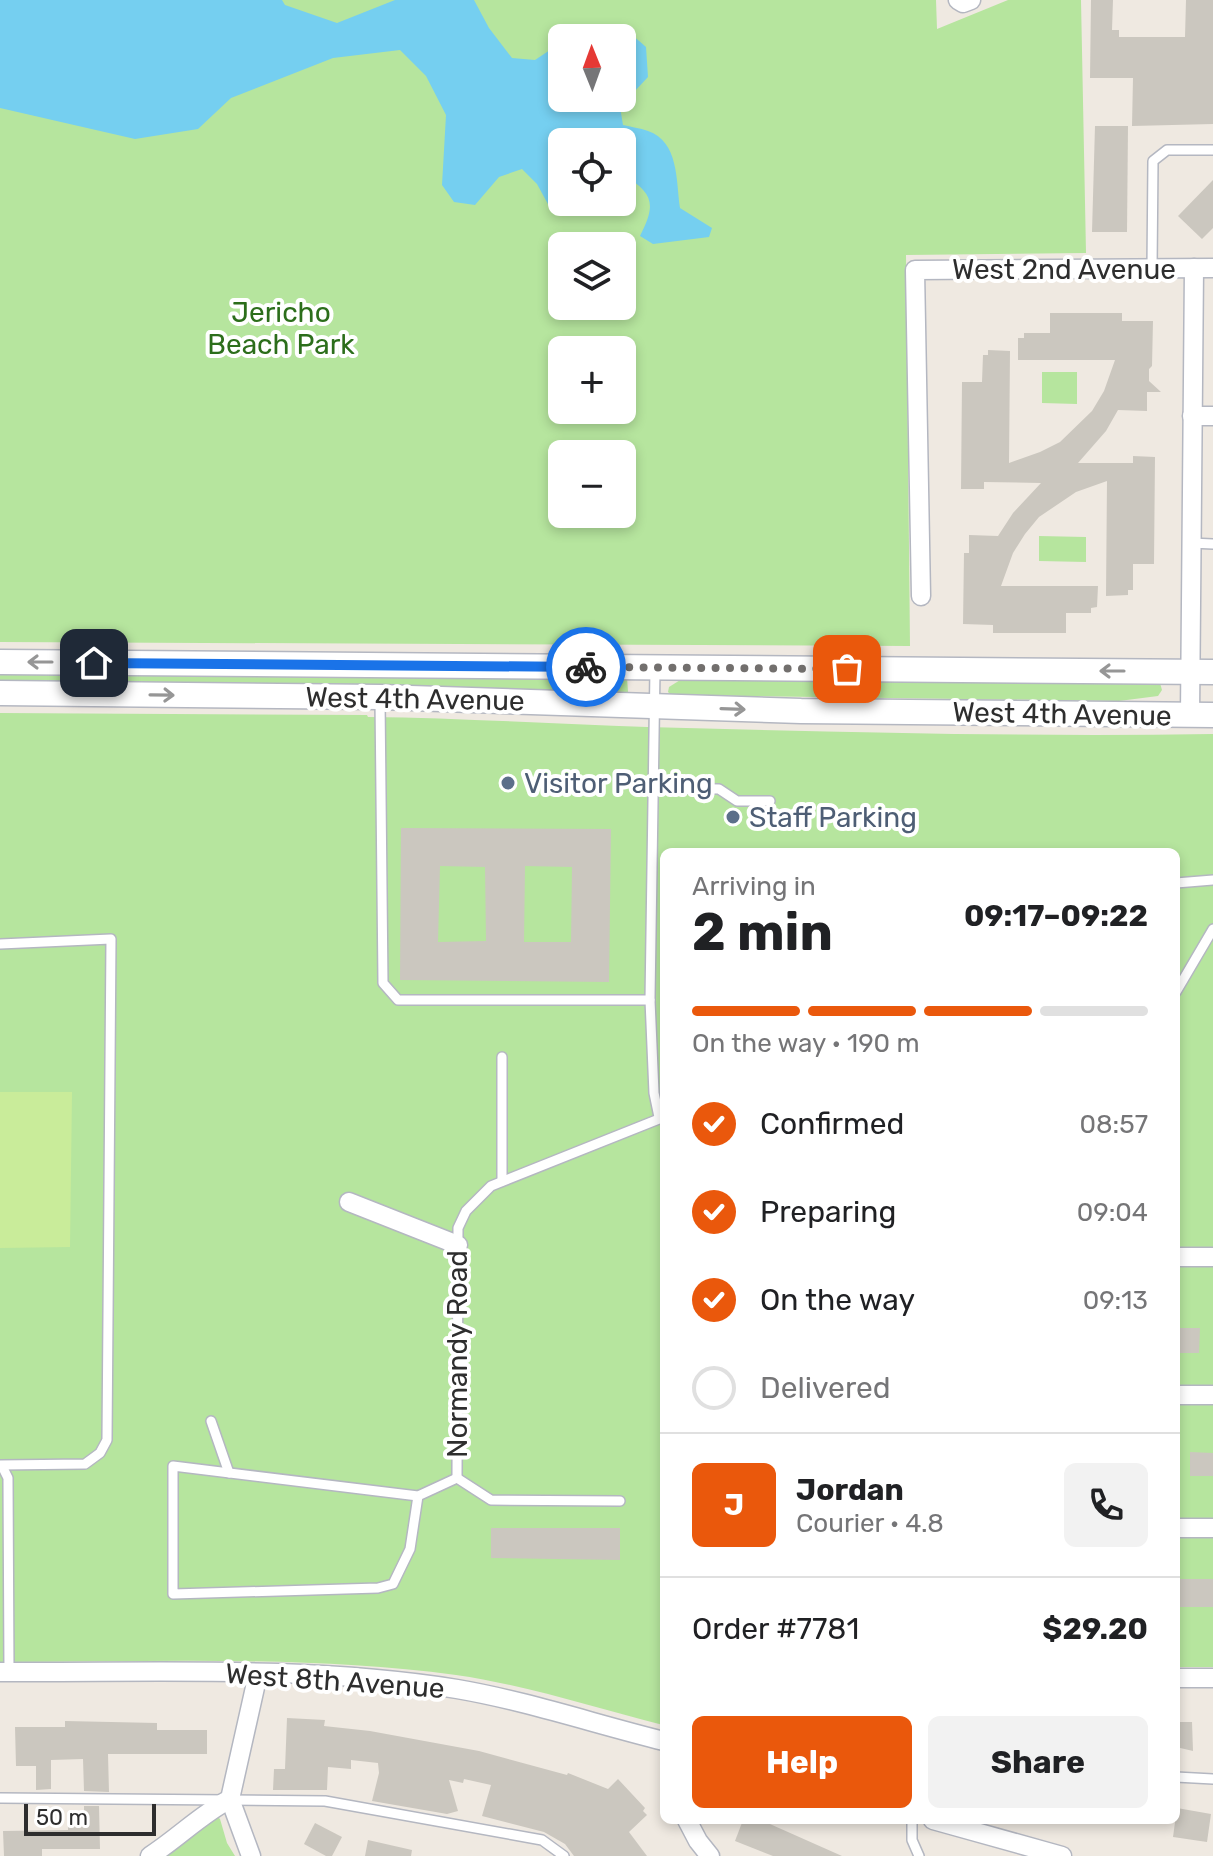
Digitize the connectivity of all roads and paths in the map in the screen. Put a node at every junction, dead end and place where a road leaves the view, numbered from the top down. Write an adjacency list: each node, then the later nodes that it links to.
1 (958, 0): 2 (street)
2 (971, 0)
3 (1213, 150): 4 (lane)
4 (1152, 268): 5 (street, West 2nd Avenue); 11 (street, West 2nd Avenue)
5 (1194, 268): 6 (street, West 2nd Avenue); 7 (street)
6 (1213, 268)
7 (1192, 416): 8 (street); 9 (street)
8 (1213, 416)
9 (1191, 543): 10 (lane); 14 (street)
10 (1213, 544)
11 (921, 596)
12 (0, 662): 13 (main road, West 4th Avenue, one-way to 12)
13 (655, 667): 14 (main road, West 4th Avenue, one-way to 13); 17 (lane)
14 (1202, 672): 18 (street)
15 (0, 693): 16 (main road, West 4th Avenue, one-way to 16)
16 (380, 697): 17 (main road, West 4th Avenue); 26 (lane)
17 (655, 707): 18 (main road, West 4th Avenue, one-way to 18); 19 (lane)
18 (1201, 715)
19 (654, 788): 20 (lane); 26 (lane)
20 (770, 801)
21 (1213, 880): 22 (lane)
22 (1180, 883)
23 (1213, 929): 25 (lane)
24 (0, 944): 38 (lane)
25 (1180, 985)
26 (650, 1000): 28 (lane)
27 (502, 1057): 30 (lane)
28 (660, 1111)
29 (660, 1118): 30 (lane)
30 (502, 1181): 32 (lane)
31 (349, 1202): 32 (street)
32 (458, 1236): 40 (lane, Normandy Road)
33 (1180, 1257): 34 (street)
34 (1213, 1257)
35 (1180, 1395): 36 (street)
36 (1213, 1395)
37 (211, 1421): 39 (lane)
38 (1, 1466): 45 (lane)
39 (229, 1473): 41 (lane); 41 (lane)
40 (457, 1478): 41 (lane, Normandy Road); 42 (lane)
41 (418, 1496)
42 (620, 1501)
43 (1180, 1528): 44 (street)
44 (1213, 1528)
45 (4, 1672): 46 (street, West 8th Avenue)
46 (258, 1674): 49 (street, West 8th Avenue); 53 (street)
47 (1180, 1678): 48 (street)
48 (1213, 1678)
49 (660, 1740)
50 (1180, 1777): 51 (lane)
51 (1213, 1779)
52 (0, 1798): 53 (lane)
53 (230, 1799): 57 (street); 58 (street); 59 (lane)
54 (689, 1824): 60 (street)
55 (912, 1824): 61 (lane)
56 (947, 1824): 62 (street)
57 (150, 1856)
58 (251, 1856)
59 (564, 1856)
60 (710, 1856)
61 (919, 1856)
62 (1062, 1856)

